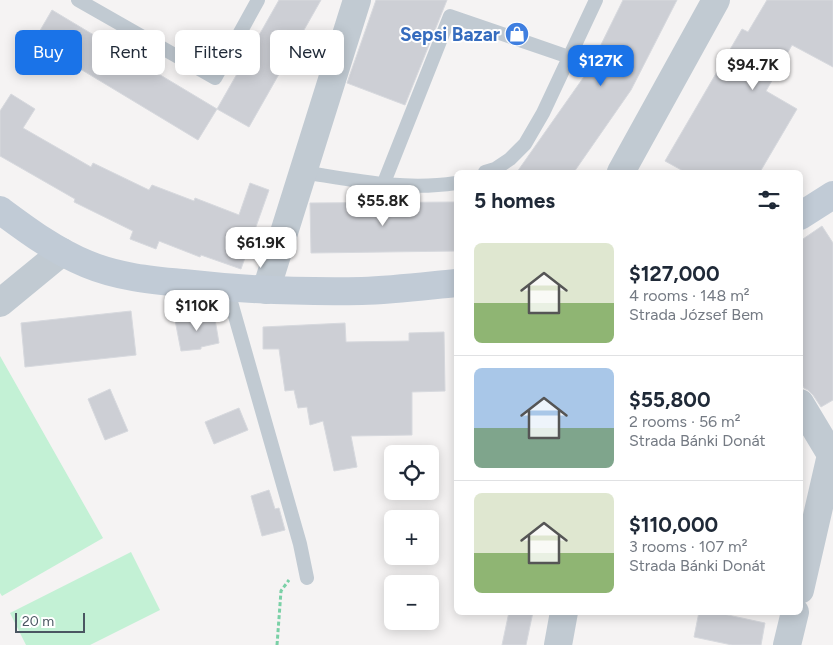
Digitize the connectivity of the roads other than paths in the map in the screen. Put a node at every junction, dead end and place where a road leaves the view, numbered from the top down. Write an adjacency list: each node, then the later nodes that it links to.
1 (78, 0): 2 (lane)
2 (258, 0)
3 (357, 0): 9 (street)
4 (596, 0): 6 (lane)
5 (716, 0): 8 (street)
6 (569, 57): 7 (lane); 11 (lane)
7 (489, 170)
8 (622, 170)
9 (302, 172): 11 (lane); 18 (street)
10 (454, 183): 11 (lane)
11 (384, 185)
12 (833, 195): 14 (street)
13 (0, 210): 15 (street)
14 (803, 214)
15 (62, 252): 17 (street); 19 (street)
16 (454, 283): 18 (street)
17 (227, 288): 18 (street); 23 (lane)
18 (266, 290)
19 (0, 303)
20 (803, 408): 21 (street)
21 (832, 456): 22 (street)
22 (803, 577)
23 (307, 578)
24 (563, 615): 26 (street)
25 (794, 615): 27 (street)
26 (558, 645)
27 (787, 645)

